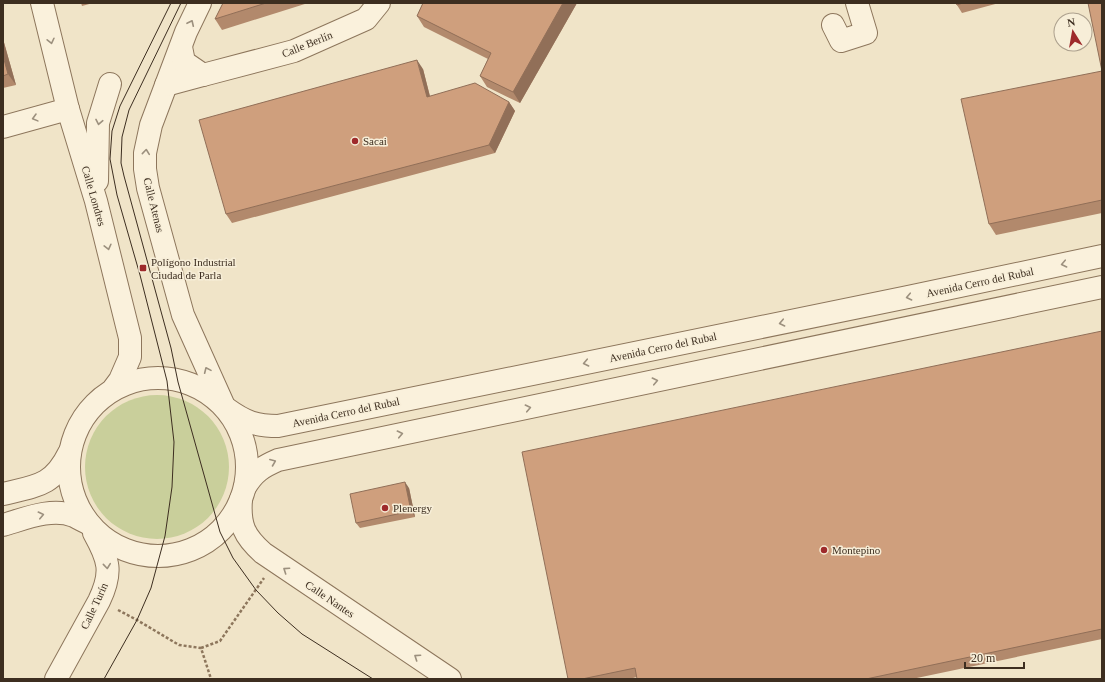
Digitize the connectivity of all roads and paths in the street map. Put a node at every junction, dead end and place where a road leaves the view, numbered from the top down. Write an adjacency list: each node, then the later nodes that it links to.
1 (42, 3): 10 (street, Calle Londres, one-way to 10)
2 (200, 3): 6 (street, Calle Atenas, one-way to 2)
3 (379, 3): 7 (street, Calle Berlín)
4 (857, 3): 5 (street)
5 (833, 25)
6 (181, 47): 7 (street); 9 (street, Calle Atenas)
7 (203, 75): 9 (street, Calle Berlín)
8 (110, 84): 12 (street, one-way to 12)
9 (166, 85): 16 (street, Calle Atenas, one-way to 9)
10 (68, 109): 11 (street, one-way to 11); 12 (street, Calle Londres)
11 (3, 127)
12 (96, 201): 15 (street, Calle Londres, one-way to 15)
13 (1102, 256): 16 (street, Avenida Cerro del Rubal, one-way to 16)
14 (1102, 287): 18 (street, one-way to 14)
15 (114, 388): 16 (street); 17 (street)
16 (225, 407): 18 (street, Calle Nantes)
17 (69, 453): 19 (street); 21 (street, Calle Turín)
18 (243, 493): 21 (street); 27 (street, Calle Nantes, one-way to 18)
19 (3, 494)
20 (3, 525): 21 (street, one-way to 21)
21 (90, 527): 23 (street, Calle Turín, one-way to 23)
22 (256, 590): 24 (path)
23 (99, 600): 24 (path); 25 (street, Calle Turín)
24 (201, 648): 26 (path)
25 (56, 679)
26 (211, 679)
27 (450, 679)

